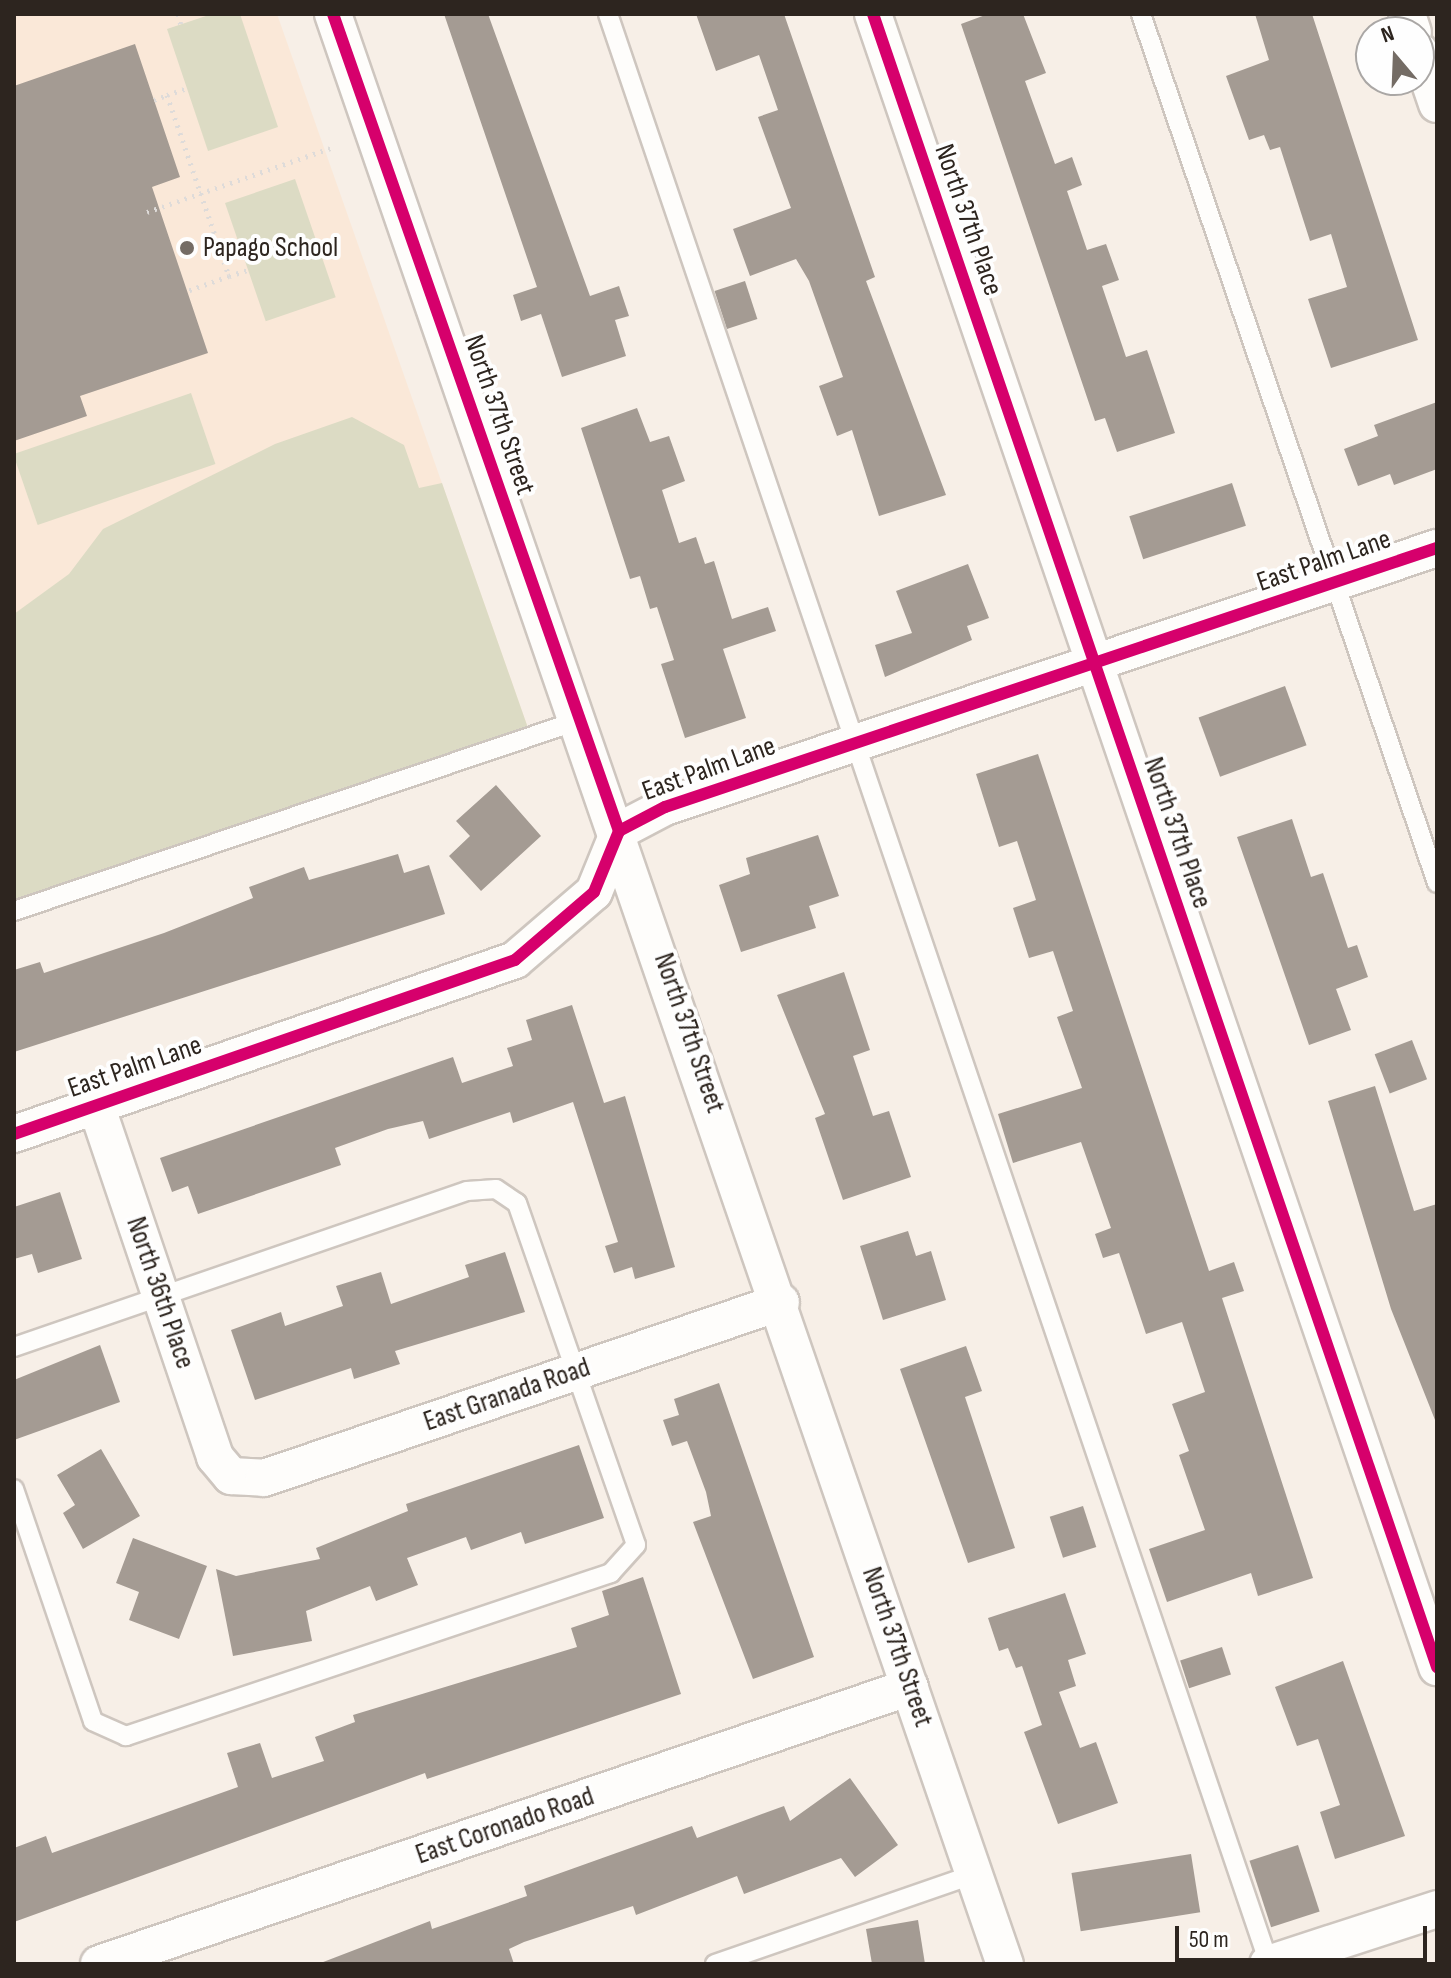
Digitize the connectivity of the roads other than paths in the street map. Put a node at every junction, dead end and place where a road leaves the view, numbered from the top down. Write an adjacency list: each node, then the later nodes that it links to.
1 (333, 14): 8 (street, North 37th Street)
2 (608, 14): 9 (lane)
3 (873, 14): 7 (street, North 37th Place)
4 (1141, 14): 6 (lane)
5 (1437, 548): 6 (street, East Palm Lane)
6 (1335, 582): 7 (street, East Palm Lane); 11 (lane)
7 (1093, 664): 9 (street, East Palm Lane); 21 (street, North 37th Place)
8 (580, 720): 10 (street, North 37th Street); 12 (lane)
9 (853, 744): 10 (street, East Palm Lane); 28 (lane)
10 (619, 831): 13 (street, East Palm Lane); 16 (street, North 37th Street)
11 (1437, 883)
12 (14, 911)
13 (96, 1105): 14 (street, East Palm Lane); 15 (street, North 36th Place)
14 (14, 1134)
15 (162, 1301): 17 (lane); 18 (lane); 19 (street, North 36th Place)
16 (781, 1302): 18 (street, East Granada Road); 22 (street, North 37th Street)
17 (14, 1347)
18 (575, 1372): 19 (street, East Granada Road); 20 (lane)
19 (231, 1476)
20 (14, 1489)
21 (1437, 1667)
22 (910, 1687): 23 (street, North 37th Street); 25 (street, East Coronado Road)
23 (975, 1874): 26 (lane); 27 (street, North 37th Street)
24 (1437, 1909): 28 (street)
25 (99, 1964)
26 (715, 1964)
27 (1005, 1964)
28 (1268, 1964)

